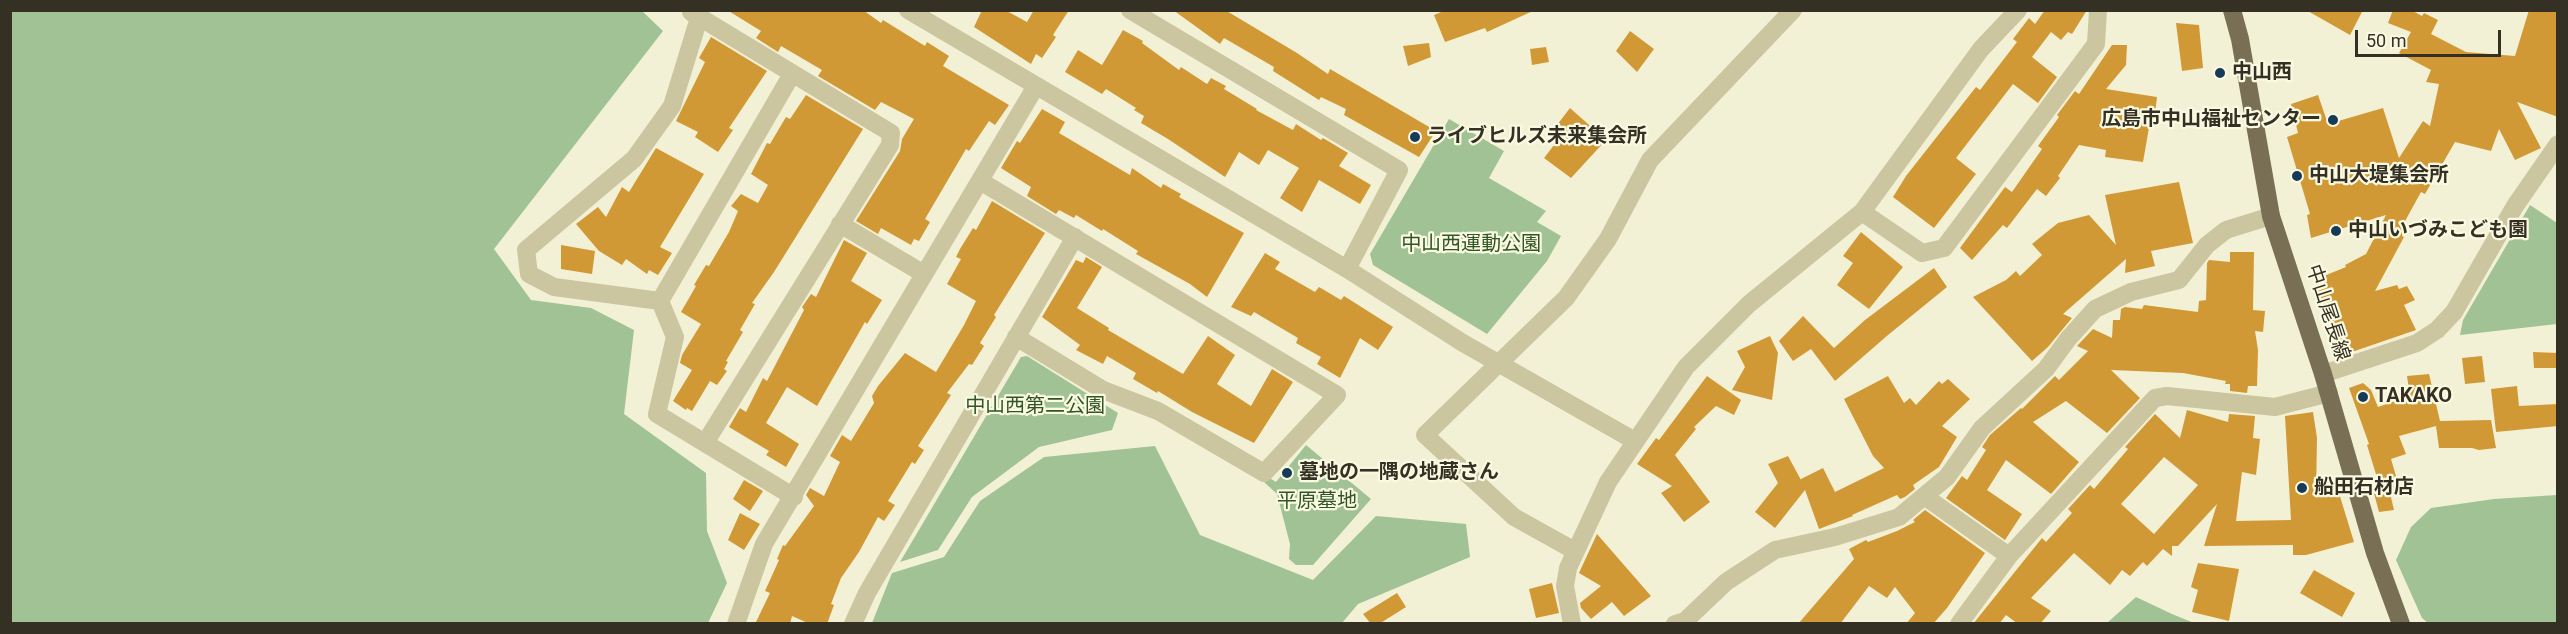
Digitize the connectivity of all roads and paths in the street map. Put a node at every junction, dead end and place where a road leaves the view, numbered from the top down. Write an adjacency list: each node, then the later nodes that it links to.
1 (908, 10): 9 (street)
2 (1130, 10): 16 (street)
3 (1793, 10): 26 (street)
4 (2018, 10): 12 (street)
5 (2098, 10): 12 (street)
6 (2232, 10): 13 (main road, 中山尾長線)
7 (694, 14): 8 (street); 18 (street)
8 (792, 74): 14 (street); 18 (street)
9 (1035, 86): 11 (street); 16 (street)
10 (2558, 144): 20 (street)
11 (980, 181): 15 (street); 17 (street)
12 (1862, 212): 22 (street)
13 (2271, 216): 20 (main road, 中山尾長線); 24 (street)
14 (840, 224): 17 (street); 23 (street)
15 (1075, 237): 19 (street); 19 (street)
16 (1347, 269): 22 (street)
17 (924, 274): 25 (street)
18 (660, 301): 23 (street)
19 (1016, 337): 30 (street)
20 (2323, 374): 21 (main road, 中山尾長線)
21 (2329, 393): 27 (street); 35 (main road, 中山尾長線)
22 (1635, 441): 26 (street)
23 (705, 443): 25 (street)
24 (1924, 496): 27 (street); 28 (street)
25 (794, 497): 29 (street)
26 (1575, 551): 31 (street)
27 (2009, 556): 34 (street)
28 (1716, 591): 32 (street); 33 (street)
29 (736, 624)
30 (853, 624)
31 (1572, 624)
32 (1676, 624)
33 (1701, 624)
34 (1959, 624)
35 (2401, 624)

